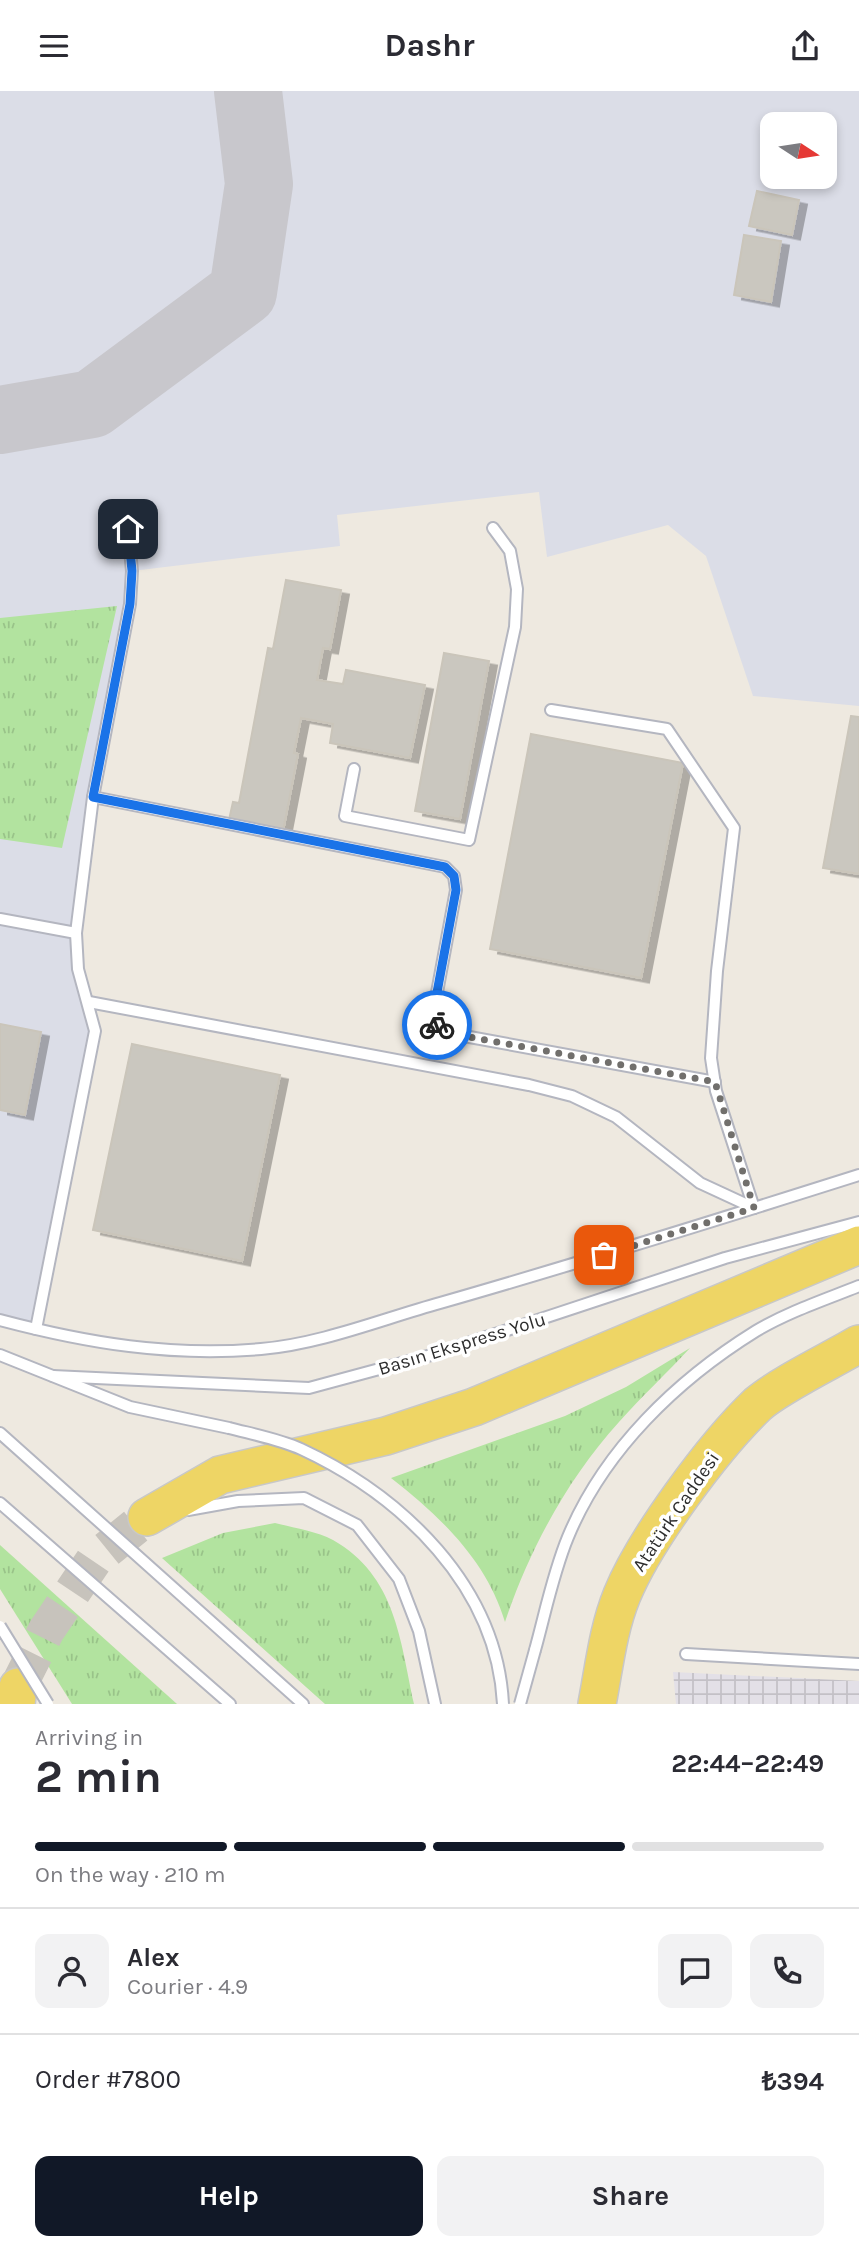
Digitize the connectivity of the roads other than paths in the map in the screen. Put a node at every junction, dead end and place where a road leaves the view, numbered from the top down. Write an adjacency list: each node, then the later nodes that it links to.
1 (126, 508): 5 (lane)
2 (493, 528): 4 (lane)
3 (551, 710): 9 (lane)
4 (354, 769)
5 (93, 797): 7 (lane); 9 (lane)
6 (0, 919): 7 (lane)
7 (76, 933): 8 (lane)
8 (89, 1002): 11 (lane); 16 (lane)
9 (715, 1082): 11 (lane)
10 (859, 1175): 11 (lane)
11 (754, 1208): 16 (lane)
12 (859, 1222): 19 (lane, Basın Ekspress Yolu)
13 (859, 1245): 22 (main road)
14 (859, 1286): 31 (lane, bridge)
15 (0, 1320): 16 (lane)
16 (36, 1329)
17 (859, 1344): 32 (main road, Atatürk Caddesi)
18 (0, 1355): 19 (lane)
19 (53, 1376): 30 (lane, bridge)
20 (0, 1433): 28 (lane)
21 (0, 1503): 27 (lane)
22 (147, 1517): 29 (lane)
23 (0, 1626): 26 (lane, bridge)
24 (686, 1654): 25 (lane)
25 (859, 1664)
26 (22, 1700)
27 (230, 1704)
28 (303, 1704)
29 (435, 1704)
30 (503, 1704)
31 (520, 1704)
32 (597, 1704)

